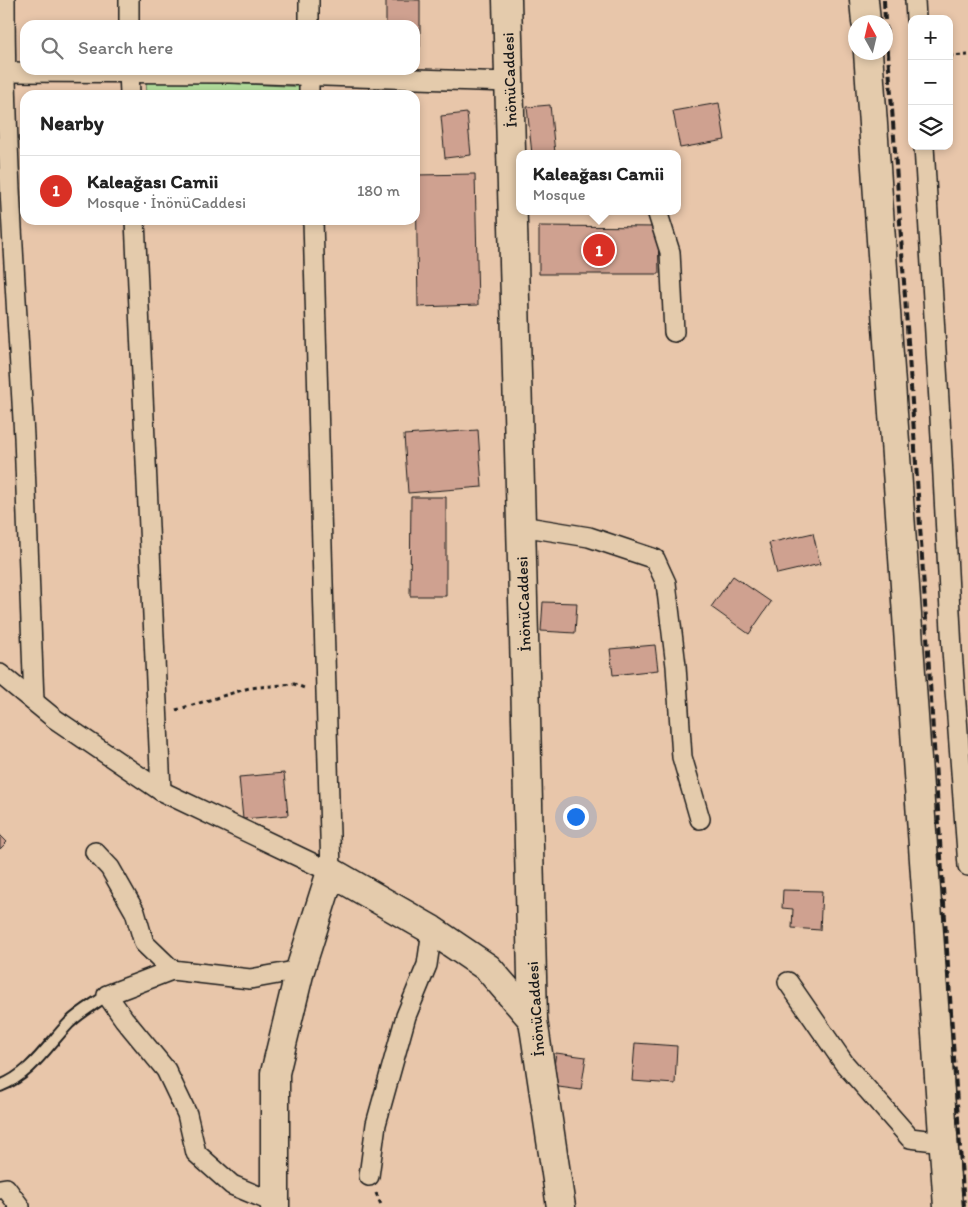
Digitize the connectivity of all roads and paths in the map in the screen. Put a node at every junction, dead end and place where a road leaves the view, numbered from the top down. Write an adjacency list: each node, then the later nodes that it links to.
1 (5, 0): 14 (street)
2 (129, 0): 9 (street)
3 (309, 0): 10 (street)
4 (507, 0): 19 (main road, İnönüCaddesi)
5 (864, 0): 7 (main road)
6 (915, 0): 8 (street)
7 (865, 15)
8 (916, 15)
9 (129, 20)
10 (309, 20)
11 (968, 55): 12 (path)
12 (953, 56)
13 (869, 60): 46 (main road)
14 (2, 72): 15 (street); 22 (street)
15 (20, 72)
16 (129, 75): 20 (street)
17 (250, 75): 18 (street)
18 (309, 81): 19 (street)
19 (509, 82): 23 (main road, İnönüCaddesi)
20 (130, 90)
21 (924, 150): 37 (street)
22 (17, 180): 32 (street)
23 (516, 184)
24 (516, 215): 29 (main road, İnönüCaddesi)
25 (658, 215): 28 (street)
26 (135, 225): 33 (street)
27 (313, 225): 31 (street)
28 (674, 332)
29 (521, 526): 35 (street); 44 (main road, İnönüCaddesi)
30 (0, 674): 32 (street)
31 (326, 697): 33 (path); 38 (street)
32 (34, 701): 34 (street)
33 (158, 715): 34 (street)
34 (161, 791): 38 (street)
35 (700, 819)
36 (95, 852): 40 (street)
37 (968, 866)
38 (331, 872): 39 (main road); 41 (main road)
39 (432, 930): 44 (main road); 47 (street)
40 (172, 970): 41 (street); 43 (street)
41 (300, 970): 49 (main road)
42 (788, 982): 46 (street)
43 (107, 995): 45 (lane); 49 (street)
44 (532, 1020): 51 (main road, İnönüCaddesi)
45 (0, 1086)
46 (943, 1142): 52 (main road)
47 (369, 1176)
48 (0, 1189): 50 (street)
49 (275, 1205)
50 (20, 1207)
51 (561, 1207)
52 (948, 1207)

